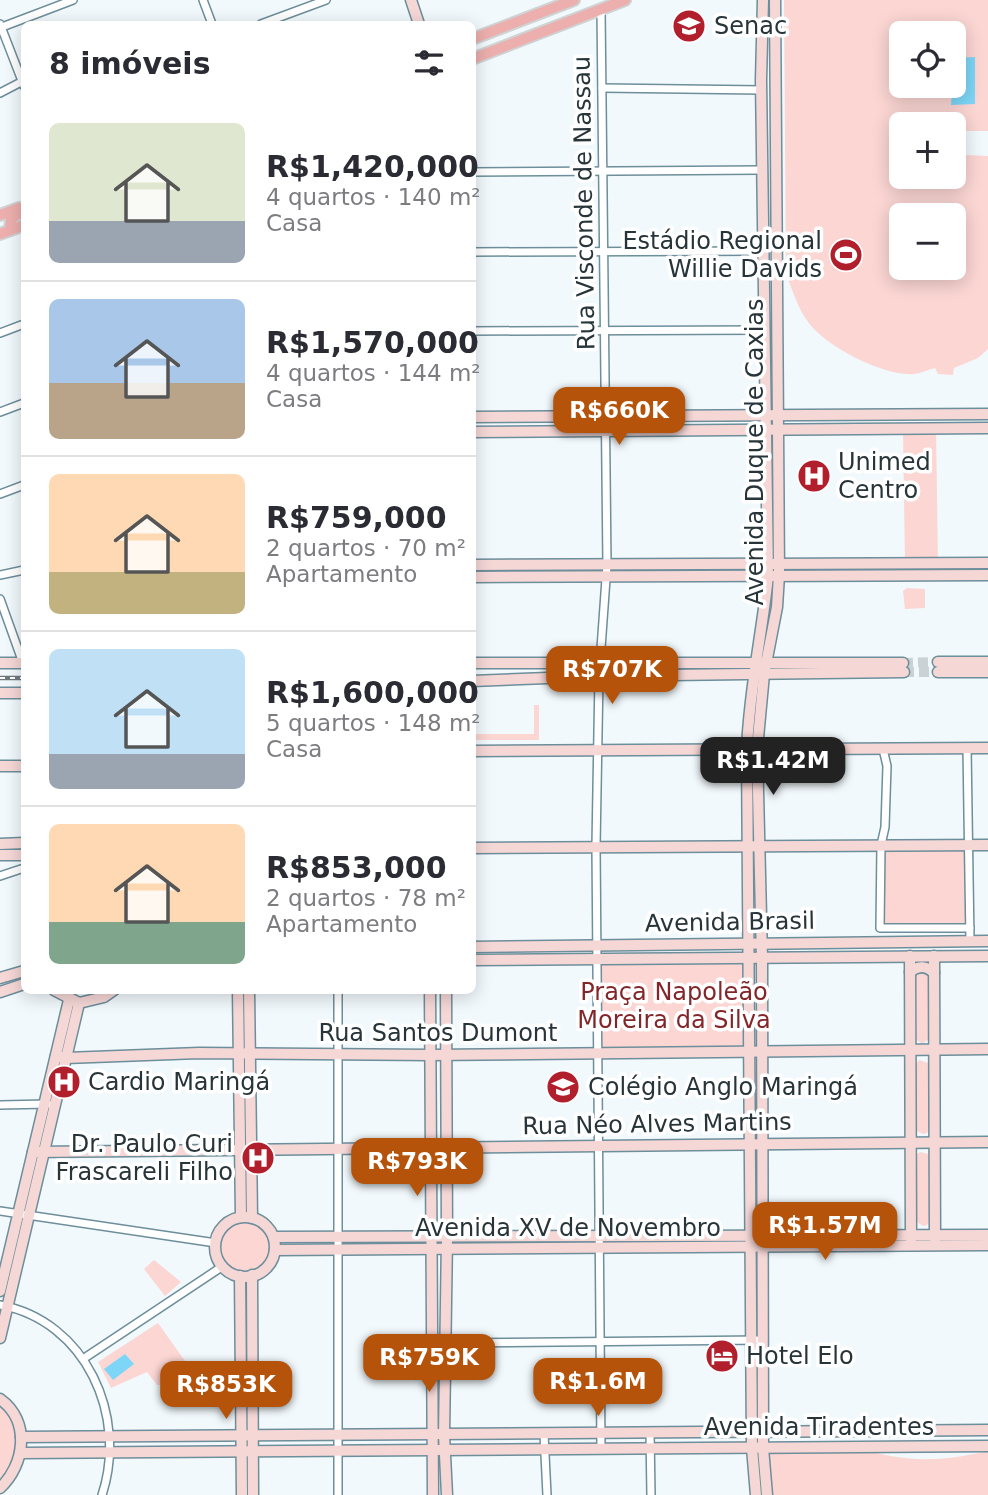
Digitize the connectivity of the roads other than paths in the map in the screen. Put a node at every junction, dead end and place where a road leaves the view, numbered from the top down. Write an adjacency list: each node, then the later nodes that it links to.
1 (73, 0): 13 (street)
2 (202, 0): 10 (street)
3 (326, 0): 11 (street)
4 (411, 0): 12 (main road)
5 (574, 0): 15 (main road)
6 (625, 0): 9 (main road)
7 (763, 0): 16 (main road, Avenida Duque de Caxias)
8 (775, 0): 14 (main road, Avenida Duque de Caxias)
9 (601, 9): 17 (main road); 21 (street, Rua Visconde de Nassau)
10 (211, 21)
11 (269, 21)
12 (418, 21)
13 (1, 25): 18 (street)
14 (775, 32): 16 (main road); 23 (main road, Avenida Duque de Caxias)
15 (476, 38)
16 (763, 47): 20 (main road, Avenida Duque de Caxias)
17 (476, 57)
18 (21, 76)
19 (21, 85): 22 (street)
20 (762, 85): 21 (street); 23 (main road); 24 (main road, Avenida Duque de Caxias)
21 (602, 88): 25 (street, Rua Visconde de Nassau)
22 (0, 93)
23 (776, 95): 43 (main road, Avenida Duque de Caxias)
24 (762, 170): 25 (street); 32 (main road, Avenida Duque de Caxias)
25 (603, 171): 26 (street); 31 (street, Rua Visconde de Nassau)
26 (476, 172)
27 (21, 209): 29 (main road)
28 (21, 211): 30 (main road)
29 (0, 215)
30 (5, 232)
31 (603, 251): 32 (street); 33 (street); 37 (street, Rua Visconde de Nassau)
32 (763, 251): 35 (main road, Avenida Duque de Caxias)
33 (476, 252)
34 (21, 325): 38 (street)
35 (764, 330): 37 (street); 42 (main road, Avenida Duque de Caxias)
36 (476, 331): 37 (street)
37 (604, 331): 44 (street, Rua Visconde de Nassau)
38 (0, 333)
39 (21, 404): 40 (street)
40 (0, 412)
41 (988, 414): 43 (main road)
42 (765, 415): 43 (main road); 44 (main road); 47 (main road, Avenida Duque de Caxias)
43 (778, 415): 48 (main road, Avenida Duque de Caxias)
44 (605, 416): 45 (main road); 49 (street, Rua Visconde de Nassau)
45 (476, 417)
46 (988, 428): 48 (main road)
47 (766, 430): 48 (main road); 49 (main road); 53 (main road, Avenida Duque de Caxias)
48 (778, 430): 53 (main road, Avenida Duque de Caxias)
49 (606, 431): 50 (main road); 56 (street, Rua Visconde de Nassau)
50 (476, 432)
51 (21, 486): 52 (street)
52 (0, 494)
53 (774, 564): 54 (main road); 56 (main road); 61 (main road, Avenida Duque de Caxias)
54 (988, 564)
55 (476, 565): 56 (main road)
56 (607, 565): 60 (street, Rua Visconde de Nassau)
57 (21, 571): 58 (street)
58 (0, 575)
59 (988, 575): 61 (main road)
60 (607, 576): 61 (main road); 62 (main road); 71 (street, Rua Visconde de Nassau)
61 (774, 576): 64 (main road, Avenida Duque de Caxias); 65 (main road, Avenida Duque de Caxias)
62 (476, 577)
63 (0, 599): 66 (street)
64 (777, 607): 65 (main road); 73 (main road, Avenida Duque de Caxias)
65 (763, 628): 73 (main road, Avenida Duque de Caxias)
66 (21, 655)
67 (988, 662): 74 (main road)
68 (0, 663): 69 (main road)
69 (21, 663)
70 (476, 663): 71 (main road)
71 (600, 664): 73 (main road); 75 (street, Rua Visconde de Nassau)
72 (903, 667): 73 (main road)
73 (759, 669): 75 (main road); 79 (main road, Avenida Duque de Caxias); 80 (main road, Avenida Duque de Caxias)
74 (988, 671)
75 (599, 676): 76 (main road); 81 (street, Rua Visconde de Nassau)
76 (476, 681)
77 (0, 693): 78 (main road)
78 (21, 693)
79 (751, 696): 80 (main road); 84 (main road, Avenida Duque de Caxias)
80 (760, 712): 84 (main road, Avenida Duque de Caxias)
81 (597, 748): 84 (main road); 86 (main road); 98 (street, Rua Visconde de Nassau)
82 (967, 748): 83 (main road); 85 (main road); 96 (street)
83 (988, 748)
84 (752, 749): 85 (main road); 89 (main road, Avenida Duque de Caxias); 90 (main road, Avenida Duque de Caxias)
85 (883, 749): 95 (street)
86 (476, 751)
87 (0, 766): 88 (main road)
88 (21, 766)
89 (757, 786): 90 (main road); 94 (main road, Avenida Duque de Caxias)
90 (748, 807): 93 (main road, Avenida Duque de Caxias)
91 (21, 843): 92 (main road)
92 (0, 844)
93 (748, 845): 94 (main road); 98 (main road); 103 (main road, Avenida Duque de Caxias)
94 (760, 845): 95 (main road); 105 (main road, Avenida Duque de Caxias)
95 (881, 845): 96 (main road); 106 (street)
96 (969, 845): 97 (main road); 106 (street)
97 (988, 845)
98 (596, 846): 99 (main road); 111 (street, Rua Visconde de Nassau)
99 (476, 848)
100 (0, 855): 101 (main road)
101 (21, 855)
102 (21, 868): 104 (street)
103 (748, 873): 105 (main road); 109 (main road, Avenida Duque de Caxias)
104 (0, 876)
105 (760, 895): 110 (main road, Avenida Duque de Caxias)
106 (970, 928): 107 (street)
107 (970, 941): 108 (main road, Avenida Brasil); 110 (main road, Avenida Brasil)
108 (988, 941)
109 (750, 943): 110 (main road, Avenida Brasil); 111 (main road, Avenida Brasil); 116 (main road, Avenida Duque de Caxias)
110 (762, 943): 117 (main road, Avenida Duque de Caxias)
111 (597, 945): 112 (main road, Avenida Brasil); 118 (street, Rua Visconde de Nassau)
112 (476, 947)
113 (910, 956): 114 (main road, Avenida Brasil); 117 (main road, Avenida Brasil); 121 (main road)
114 (934, 956): 115 (main road, Avenida Brasil); 122 (main road)
115 (988, 956)
116 (750, 958): 117 (main road, Avenida Brasil); 118 (main road, Avenida Brasil); 137 (main road, Avenida Duque de Caxias)
117 (762, 958): 126 (main road, Avenida Duque de Caxias)
118 (596, 959): 119 (main road, Avenida Brasil); 142 (street, Rua Visconde de Nassau)
119 (476, 960)
120 (21, 972): 123 (main road)
121 (910, 972): 122 (main road); 140 (main road)
122 (934, 973): 138 (main road)
123 (0, 978)
124 (21, 985): 125 (main road)
125 (0, 992)
126 (762, 993): 137 (main road); 141 (main road, Avenida Duque de Caxias)
127 (61, 994): 135 (main road)
128 (108, 994): 135 (main road)
129 (238, 994): 144 (main road)
130 (250, 994): 145 (main road)
131 (338, 994): 146 (street)
132 (430, 994): 136 (main road)
133 (437, 994): 136 (main road)
134 (446, 994): 143 (main road)
135 (74, 1002): 148 (main road)
136 (431, 1003): 147 (main road)
137 (750, 1013): 141 (main road, Avenida Duque de Caxias)
138 (934, 1049): 139 (main road, Rua Santos Dumont); 140 (main road, Rua Santos Dumont); 155 (main road)
139 (988, 1049)
140 (910, 1050): 141 (main road, Rua Santos Dumont); 157 (main road)
141 (756, 1052): 142 (main road, Rua Santos Dumont); 150 (main road, Avenida Duque de Caxias); 154 (main road, Avenida Duque de Caxias)
142 (598, 1053): 143 (main road, Rua Santos Dumont); 160 (street, Rua Visconde de Nassau)
143 (446, 1054): 147 (main road, Rua Santos Dumont); 151 (main road)
144 (239, 1055): 145 (main road, Rua Santos Dumont); 148 (main road, Rua Santos Dumont); 164 (main road)
145 (250, 1055): 146 (main road, Rua Santos Dumont); 164 (main road)
146 (338, 1055): 147 (main road, Rua Santos Dumont); 163 (street)
147 (431, 1055): 149 (main road)
148 (61, 1057): 152 (main road)
149 (431, 1077): 151 (main road); 161 (main road)
150 (750, 1093): 154 (main road); 158 (main road, Avenida Duque de Caxias)
151 (446, 1095): 162 (main road)
152 (49, 1104): 153 (street); 165 (main road)
153 (0, 1105)
154 (762, 1110): 159 (main road, Avenida Duque de Caxias)
155 (935, 1142): 156 (main road, Rua Néo Alves Martins); 157 (main road, Rua Néo Alves Martins); 182 (main road)
156 (988, 1142)
157 (911, 1143): 159 (main road, Rua Néo Alves Martins); 183 (main road)
158 (750, 1144): 159 (main road, Rua Néo Alves Martins); 160 (main road, Rua Néo Alves Martins); 168 (main road, Avenida Duque de Caxias)
159 (762, 1144): 166 (main road, Avenida Duque de Caxias)
160 (598, 1146): 162 (main road, Rua Néo Alves Martins); 181 (street, Rua Visconde de Nassau)
161 (432, 1147): 162 (main road, Rua Néo Alves Martins); 163 (main road, Rua Néo Alves Martins); 171 (main road)
162 (447, 1147): 167 (main road)
163 (338, 1148): 164 (main road, Rua Néo Alves Martins); 176 (street)
164 (246, 1149): 165 (main road, Rua Néo Alves Martins); 173 (main road)
165 (38, 1152): 170 (main road); 172 (main road)
166 (763, 1180): 168 (main road); 180 (main road, Avenida Duque de Caxias)
167 (447, 1193): 171 (main road); 178 (main road)
168 (751, 1198): 179 (main road, Avenida Duque de Caxias)
169 (0, 1211): 170 (street)
170 (19, 1213): 172 (street); 197 (main road)
171 (432, 1213): 177 (main road)
172 (30, 1215): 184 (street); 199 (main road)
173 (246, 1218): 175 (main road); 184 (main road)
174 (988, 1235): 182 (main road, Avenida XV de Novembro)
175 (274, 1237): 176 (main road, Avenida XV de Novembro); 191 (main road)
176 (338, 1237): 177 (main road, Avenida XV de Novembro); 192 (street)
177 (432, 1237): 178 (main road, Avenida XV de Novembro); 188 (main road)
178 (447, 1237): 181 (main road, Avenida XV de Novembro); 189 (main road)
179 (751, 1237): 180 (main road, Avenida XV de Novembro); 181 (main road, Avenida XV de Novembro); 186 (main road, Avenida Duque de Caxias)
180 (763, 1237): 183 (main road, Avenida XV de Novembro); 187 (main road, Avenida Duque de Caxias)
181 (599, 1238): 190 (street, Rua Visconde de Nassau)
182 (935, 1240): 183 (main road, Avenida XV de Novembro); 185 (main road, Avenida XV de Novembro)
183 (911, 1241): 187 (main road, Avenida XV de Novembro)
184 (216, 1243): 193 (main road)
185 (988, 1245)
186 (752, 1248): 187 (main road, Avenida XV de Novembro); 190 (main road, Avenida XV de Novembro); 194 (main road, Avenida Duque de Caxias)
187 (763, 1248): 198 (main road, Avenida Duque de Caxias)
188 (432, 1249): 189 (main road, Avenida XV de Novembro); 192 (main road, Avenida XV de Novembro); 200 (main road)
189 (447, 1249): 190 (main road, Avenida XV de Novembro); 204 (main road)
190 (599, 1249): 203 (street, Rua Visconde de Nassau)
191 (275, 1250): 192 (main road, Avenida XV de Novembro); 196 (main road)
192 (338, 1250): 217 (street)
193 (223, 1266): 195 (main road); 206 (street)
194 (752, 1273): 198 (main road); 202 (main road, Avenida Duque de Caxias)
195 (240, 1276): 196 (main road); 220 (main road)
196 (252, 1276): 221 (main road)
197 (0, 1291)
198 (763, 1293): 202 (main road, Avenida Duque de Caxias)
199 (4, 1306): 201 (main road); 206 (street)
200 (431, 1332): 205 (main road); 209 (main road)
201 (0, 1338)
202 (758, 1340): 203 (street); 208 (main road, Avenida Duque de Caxias); 210 (main road, Avenida Duque de Caxias)
203 (600, 1342): 204 (street); 215 (street, Rua Visconde de Nassau)
204 (446, 1343): 205 (main road)
205 (445, 1354): 207 (main road)
206 (83, 1359): 223 (street)
207 (445, 1370): 209 (main road); 219 (main road)
208 (763, 1374): 210 (main road); 213 (main road, Avenida Duque de Caxias)
209 (431, 1385): 218 (main road)
210 (753, 1392): 213 (main road, Avenida Duque de Caxias)
211 (0, 1399): 222 (main road)
212 (988, 1430): 213 (main road, Avenida Tiradentes)
213 (758, 1431): 214 (main road, Avenida Tiradentes); 225 (main road, Avenida Duque de Caxias)
214 (650, 1432): 215 (main road, Avenida Tiradentes); 227 (street)
215 (601, 1433): 216 (main road, Avenida Tiradentes); 226 (street, Rua Visconde de Nassau)
216 (544, 1434): 219 (main road, Avenida Tiradentes); 228 (street)
217 (338, 1435): 218 (main road, Avenida Tiradentes); 221 (main road, Avenida Tiradentes); 229 (street)
218 (431, 1435): 219 (main road, Avenida Tiradentes); 230 (main road)
219 (444, 1435): 231 (main road)
220 (241, 1436): 221 (main road, Avenida Tiradentes); 223 (main road, Avenida Tiradentes); 232 (main road)
221 (253, 1436): 233 (main road)
222 (22, 1437): 223 (main road, Avenida Tiradentes); 234 (main road)
223 (110, 1437): 235 (street)
224 (988, 1446): 225 (main road, Avenida Tiradentes)
225 (758, 1448): 227 (main road, Avenida Tiradentes); 245 (main road); 246 (main road)
226 (601, 1449): 227 (main road, Avenida Tiradentes); 228 (main road, Avenida Tiradentes)
227 (650, 1449): 244 (street)
228 (545, 1450): 231 (main road, Avenida Tiradentes); 243 (street)
229 (338, 1451): 230 (main road, Avenida Tiradentes); 233 (main road, Avenida Tiradentes); 240 (street)
230 (431, 1451): 231 (main road, Avenida Tiradentes); 241 (main road)
231 (444, 1451): 242 (main road)
232 (241, 1452): 233 (main road, Avenida Tiradentes); 235 (main road, Avenida Tiradentes); 238 (main road)
233 (253, 1452): 239 (main road)
234 (21, 1453): 235 (main road, Avenida Tiradentes); 236 (main road)
235 (111, 1453): 237 (street)
236 (0, 1488)
237 (102, 1495)
238 (242, 1495)
239 (253, 1495)
240 (338, 1495)
241 (433, 1495)
242 (447, 1495)
243 (547, 1495)
244 (651, 1495)
245 (756, 1495)
246 (767, 1495)

